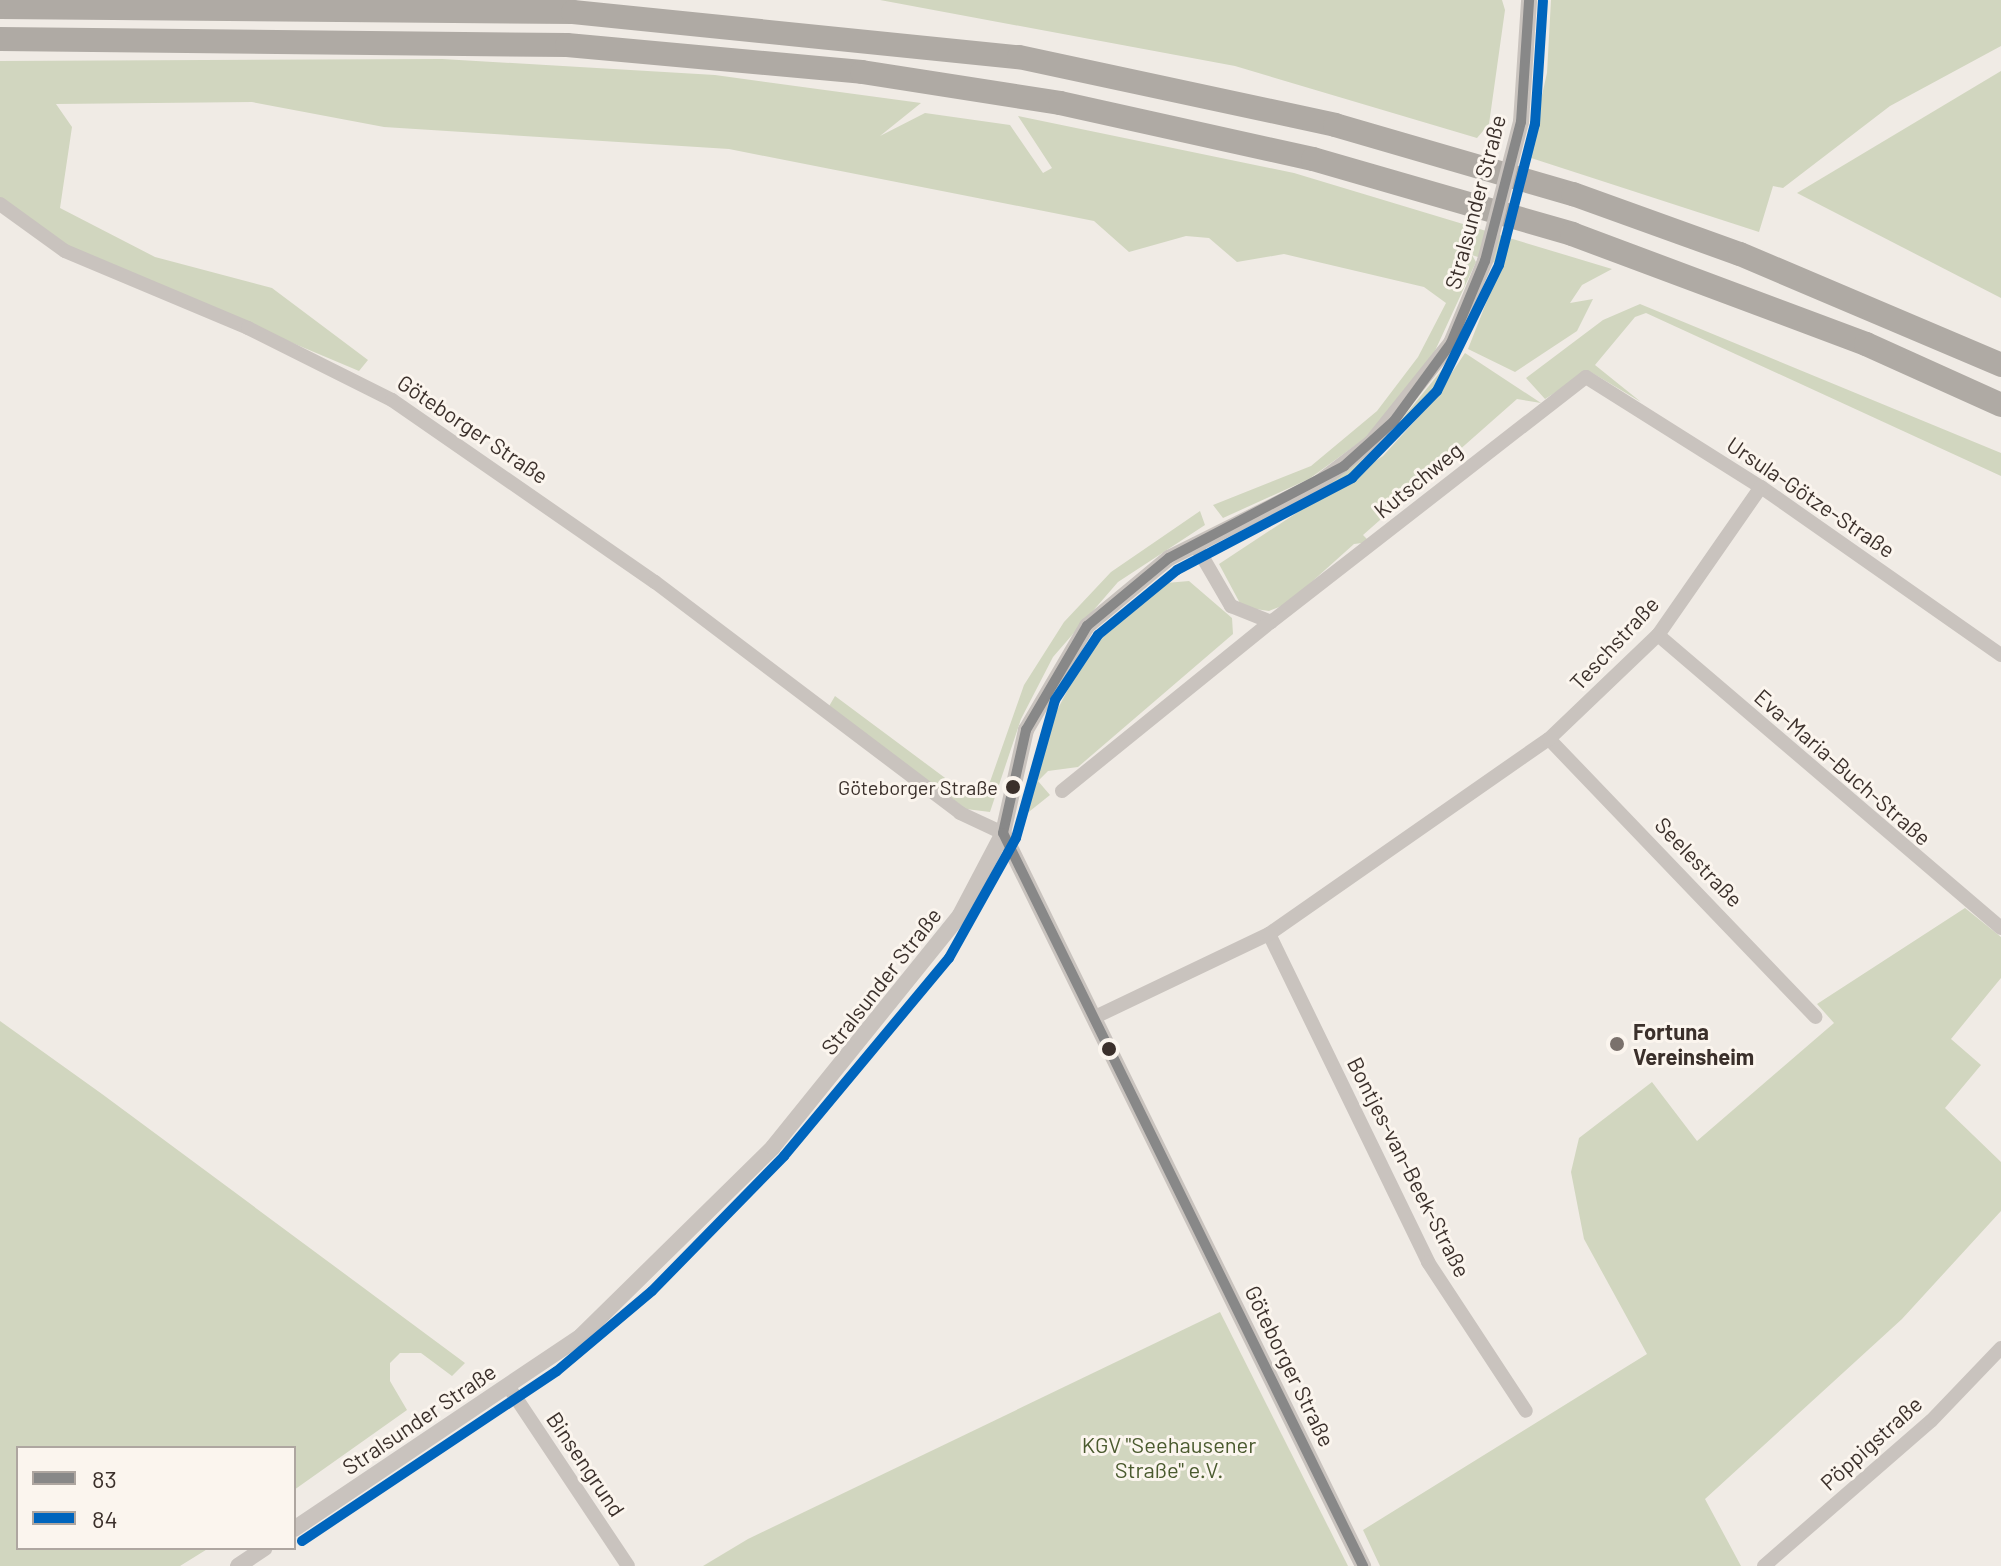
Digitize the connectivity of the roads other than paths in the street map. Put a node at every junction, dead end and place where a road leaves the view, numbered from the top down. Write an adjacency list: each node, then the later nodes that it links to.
1 (1529, 0): 9 (street, Stralsunder Straße, bridge)
2 (0, 7): 5 (highway)
3 (0, 39): 7 (highway)
4 (0, 204): 15 (street, Göteborger Straße)
5 (2001, 365)
6 (1594, 380): 8 (street, Ursula-Götze-Straße); 10 (street, Kutschweg)
7 (2001, 405)
8 (1761, 487): 11 (street, Teschstraße); 12 (street, Ursula-Götze-Straße)
9 (1195, 544): 10 (street); 15 (street, Stralsunder Straße)
10 (1271, 622): 14 (street, Kutschweg)
11 (1658, 635): 13 (street, Teschstraße); 16 (street, Eva-Maria-Buch-Straße)
12 (2001, 655)
13 (1549, 739): 17 (street, Teschstraße); 19 (street, Seelestraße)
14 (1062, 791)
15 (1003, 833): 18 (street, Göteborger Straße); 21 (street, Stralsunder Straße)
16 (2001, 928)
17 (1269, 934): 18 (street, Teschstraße); 22 (street, Bontjes-van-Beek-Straße)
18 (1095, 1017): 27 (street, Göteborger Straße)
19 (1816, 1017)
20 (2001, 1348): 28 (street, Pöppigstraße)
21 (508, 1386): 23 (street, Stralsunder Straße); 26 (street, Binsengrund)
22 (1526, 1411)
23 (296, 1528)
24 (262, 1550): 25 (street)
25 (238, 1566)
26 (628, 1566)
27 (1363, 1566)
28 (1764, 1566)

